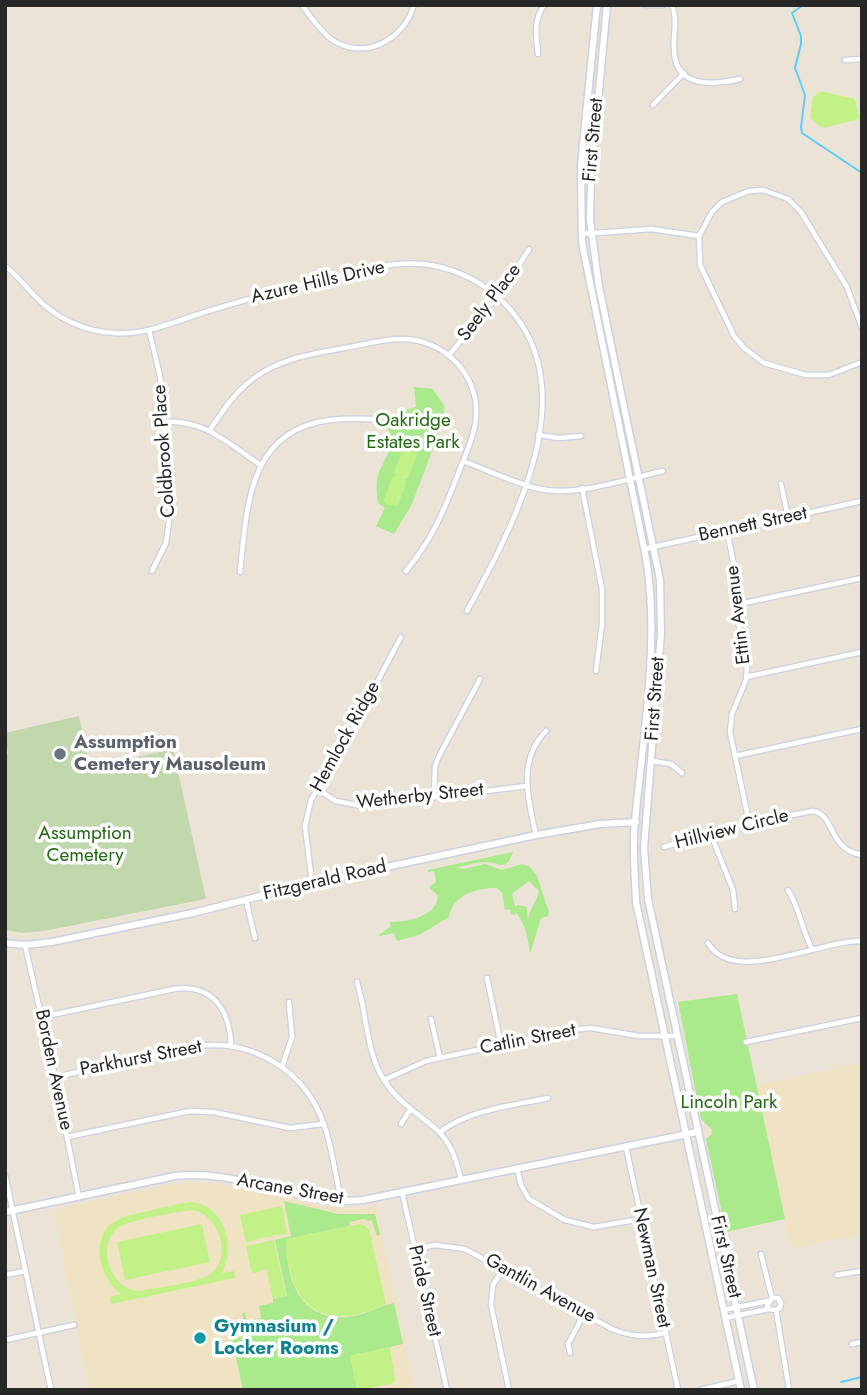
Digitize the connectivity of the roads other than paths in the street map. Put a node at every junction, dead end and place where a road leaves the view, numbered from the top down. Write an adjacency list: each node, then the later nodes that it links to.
1 (302, 5): 2 (street)
2 (414, 5)
3 (544, 5): 9 (street)
4 (597, 5): 16 (main road, First Street)
5 (607, 5): 15 (main road, First Street)
6 (646, 5): 7 (street)
7 (663, 5)
8 (672, 5): 12 (street)
9 (538, 54)
10 (862, 59): 11 (street)
11 (845, 60)
12 (684, 73): 13 (street); 14 (street)
13 (740, 79)
14 (653, 105)
15 (591, 233): 16 (street); 17 (street); 33 (main road, First Street)
16 (582, 234): 34 (main road, First Street)
17 (699, 236): 21 (street); 24 (street)
18 (529, 249): 20 (street, Seely Place)
19 (5, 267): 22 (street, Azure Hills Drive)
20 (497, 295): 22 (street, Azure Hills Drive); 23 (street, Seely Place); 28 (street, Azure Hills Drive)
21 (862, 328)
22 (149, 330): 26 (street, Coldbrook Place)
23 (449, 355): 27 (street); 30 (street)
24 (862, 362)
25 (379, 419): 31 (street)
26 (164, 422): 27 (street); 43 (street, Coldbrook Place)
27 (210, 430): 31 (street)
28 (538, 435): 29 (street); 35 (street, Azure Hills Drive)
29 (581, 436)
30 (463, 461): 35 (street); 44 (street)
31 (261, 465): 45 (street)
32 (663, 471): 33 (street)
33 (640, 476): 34 (street); 41 (main road, First Street)
34 (630, 478): 37 (street); 42 (main road, First Street)
35 (525, 484): 37 (street); 48 (street, Azure Hills Drive)
36 (780, 484): 39 (street)
37 (582, 488): 51 (street)
38 (862, 501): 39 (street, Bennett Street)
39 (788, 517): 40 (street, Bennett Street)
40 (726, 530): 41 (street, Bennett Street); 47 (street, Ettin Avenue)
41 (655, 546): 42 (street, Bennett Street); 57 (main road, First Street)
42 (644, 549): 62 (main road, First Street)
43 (152, 571)
44 (406, 571)
45 (240, 572)
46 (862, 578): 47 (street)
47 (735, 605): 52 (street, Ettin Avenue)
48 (467, 611)
49 (401, 637): 60 (street, Hemlock Ridge)
50 (862, 652): 52 (street)
51 (596, 671)
52 (746, 677): 56 (street, Ettin Avenue)
53 (480, 679): 61 (street)
54 (862, 729): 56 (street)
55 (546, 731): 59 (street)
56 (734, 756): 64 (street, Ettin Avenue)
57 (652, 761): 58 (street); 63 (main road, First Street)
58 (682, 773)
59 (527, 786): 61 (street, Wetherby Street); 66 (street)
60 (317, 789): 61 (street, Wetherby Street); 69 (street, Hemlock Ridge)
61 (434, 797)
62 (635, 822): 63 (main road, Fitzgerald Road); 66 (main road, Fitzgerald Road); 85 (main road, First Street)
63 (645, 822): 86 (main road, First Street)
64 (749, 822): 65 (street, Hillview Circle); 68 (street, Hillview Circle)
65 (710, 832): 67 (street, Hillview Circle); 72 (street)
66 (536, 835): 69 (main road, Fitzgerald Road)
67 (664, 847)
68 (862, 855)
69 (312, 883): 71 (main road, Fitzgerald Road)
70 (788, 890): 78 (street)
71 (246, 900): 73 (street); 77 (main road, Fitzgerald Road)
72 (735, 909)
73 (255, 938)
74 (862, 941): 78 (street)
75 (5, 943): 77 (main road, Fitzgerald Road)
76 (708, 943): 78 (street)
77 (25, 945): 82 (street, Borden Avenue)
78 (812, 949)
79 (487, 978): 88 (street)
80 (357, 982): 93 (street)
81 (289, 1002): 91 (street)
82 (42, 1017): 89 (street); 92 (street, Borden Avenue)
83 (862, 1018): 87 (street)
84 (432, 1019): 90 (street)
85 (664, 1036): 86 (street, Catlin Street); 88 (street, Catlin Street); 100 (main road, First Street)
86 (678, 1036): 99 (main road, First Street)
87 (746, 1042)
88 (501, 1045): 90 (street, Catlin Street)
89 (231, 1046): 91 (street, Parkhurst Street); 92 (street, Parkhurst Street)
90 (440, 1058): 93 (street, Catlin Street)
91 (282, 1067): 96 (street, Parkhurst Street)
92 (55, 1077): 101 (street, Borden Avenue)
93 (384, 1080): 95 (street)
94 (548, 1098): 98 (street)
95 (410, 1110): 97 (street); 98 (street)
96 (323, 1124): 101 (street); 108 (street, Parkhurst Street)
97 (401, 1124)
98 (439, 1132): 105 (street)
99 (697, 1132): 100 (main road, Arcane Street); 120 (main road, First Street)
100 (686, 1134): 102 (main road, Arcane Street); 124 (main road, First Street)
101 (67, 1137): 107 (street, Borden Avenue)
102 (625, 1146): 103 (main road, Arcane Street); 111 (street, Newman Street)
103 (517, 1168): 105 (main road, Arcane Street); 111 (street)
104 (5, 1175): 109 (street)
105 (461, 1180): 106 (main road, Arcane Street)
106 (402, 1192): 108 (main road, Arcane Street); 112 (street, Pride Street)
107 (79, 1197): 108 (main road, Arcane Street); 109 (main road, Arcane Street)
108 (341, 1201)
109 (13, 1210): 110 (main road, Arcane Street); 115 (street)
110 (5, 1212)
111 (641, 1219): 128 (street, Newman Street)
112 (415, 1249): 114 (street, Gantlin Avenue); 136 (street, Pride Street)
113 (761, 1254): 119 (street)
114 (503, 1269): 123 (street, Gantlin Avenue); 137 (street)
115 (25, 1271): 117 (street); 127 (street)
116 (862, 1271): 118 (street)
117 (5, 1275)
118 (837, 1275)
119 (770, 1299): 120 (street); 121 (street); 122 (street)
120 (736, 1307): 124 (street); 125 (main road, First Street)
121 (769, 1309): 122 (street); 125 (street)
122 (776, 1310): 134 (street)
123 (584, 1314): 128 (street, Gantlin Avenue); 132 (street)
124 (724, 1314): 125 (street); 133 (main road, First Street)
125 (738, 1315): 141 (main road, First Street)
126 (74, 1325): 127 (street)
127 (38, 1333): 129 (street); 135 (street)
128 (664, 1333): 138 (street, Newman Street)
129 (5, 1340)
130 (862, 1342): 131 (street)
131 (852, 1344)
132 (570, 1353)
133 (739, 1381): 139 (street); 140 (main road, First Street)
134 (789, 1389)
135 (51, 1390)
136 (447, 1390)
137 (509, 1390)
138 (678, 1390)
139 (700, 1390)
140 (741, 1390)
141 (754, 1390)

